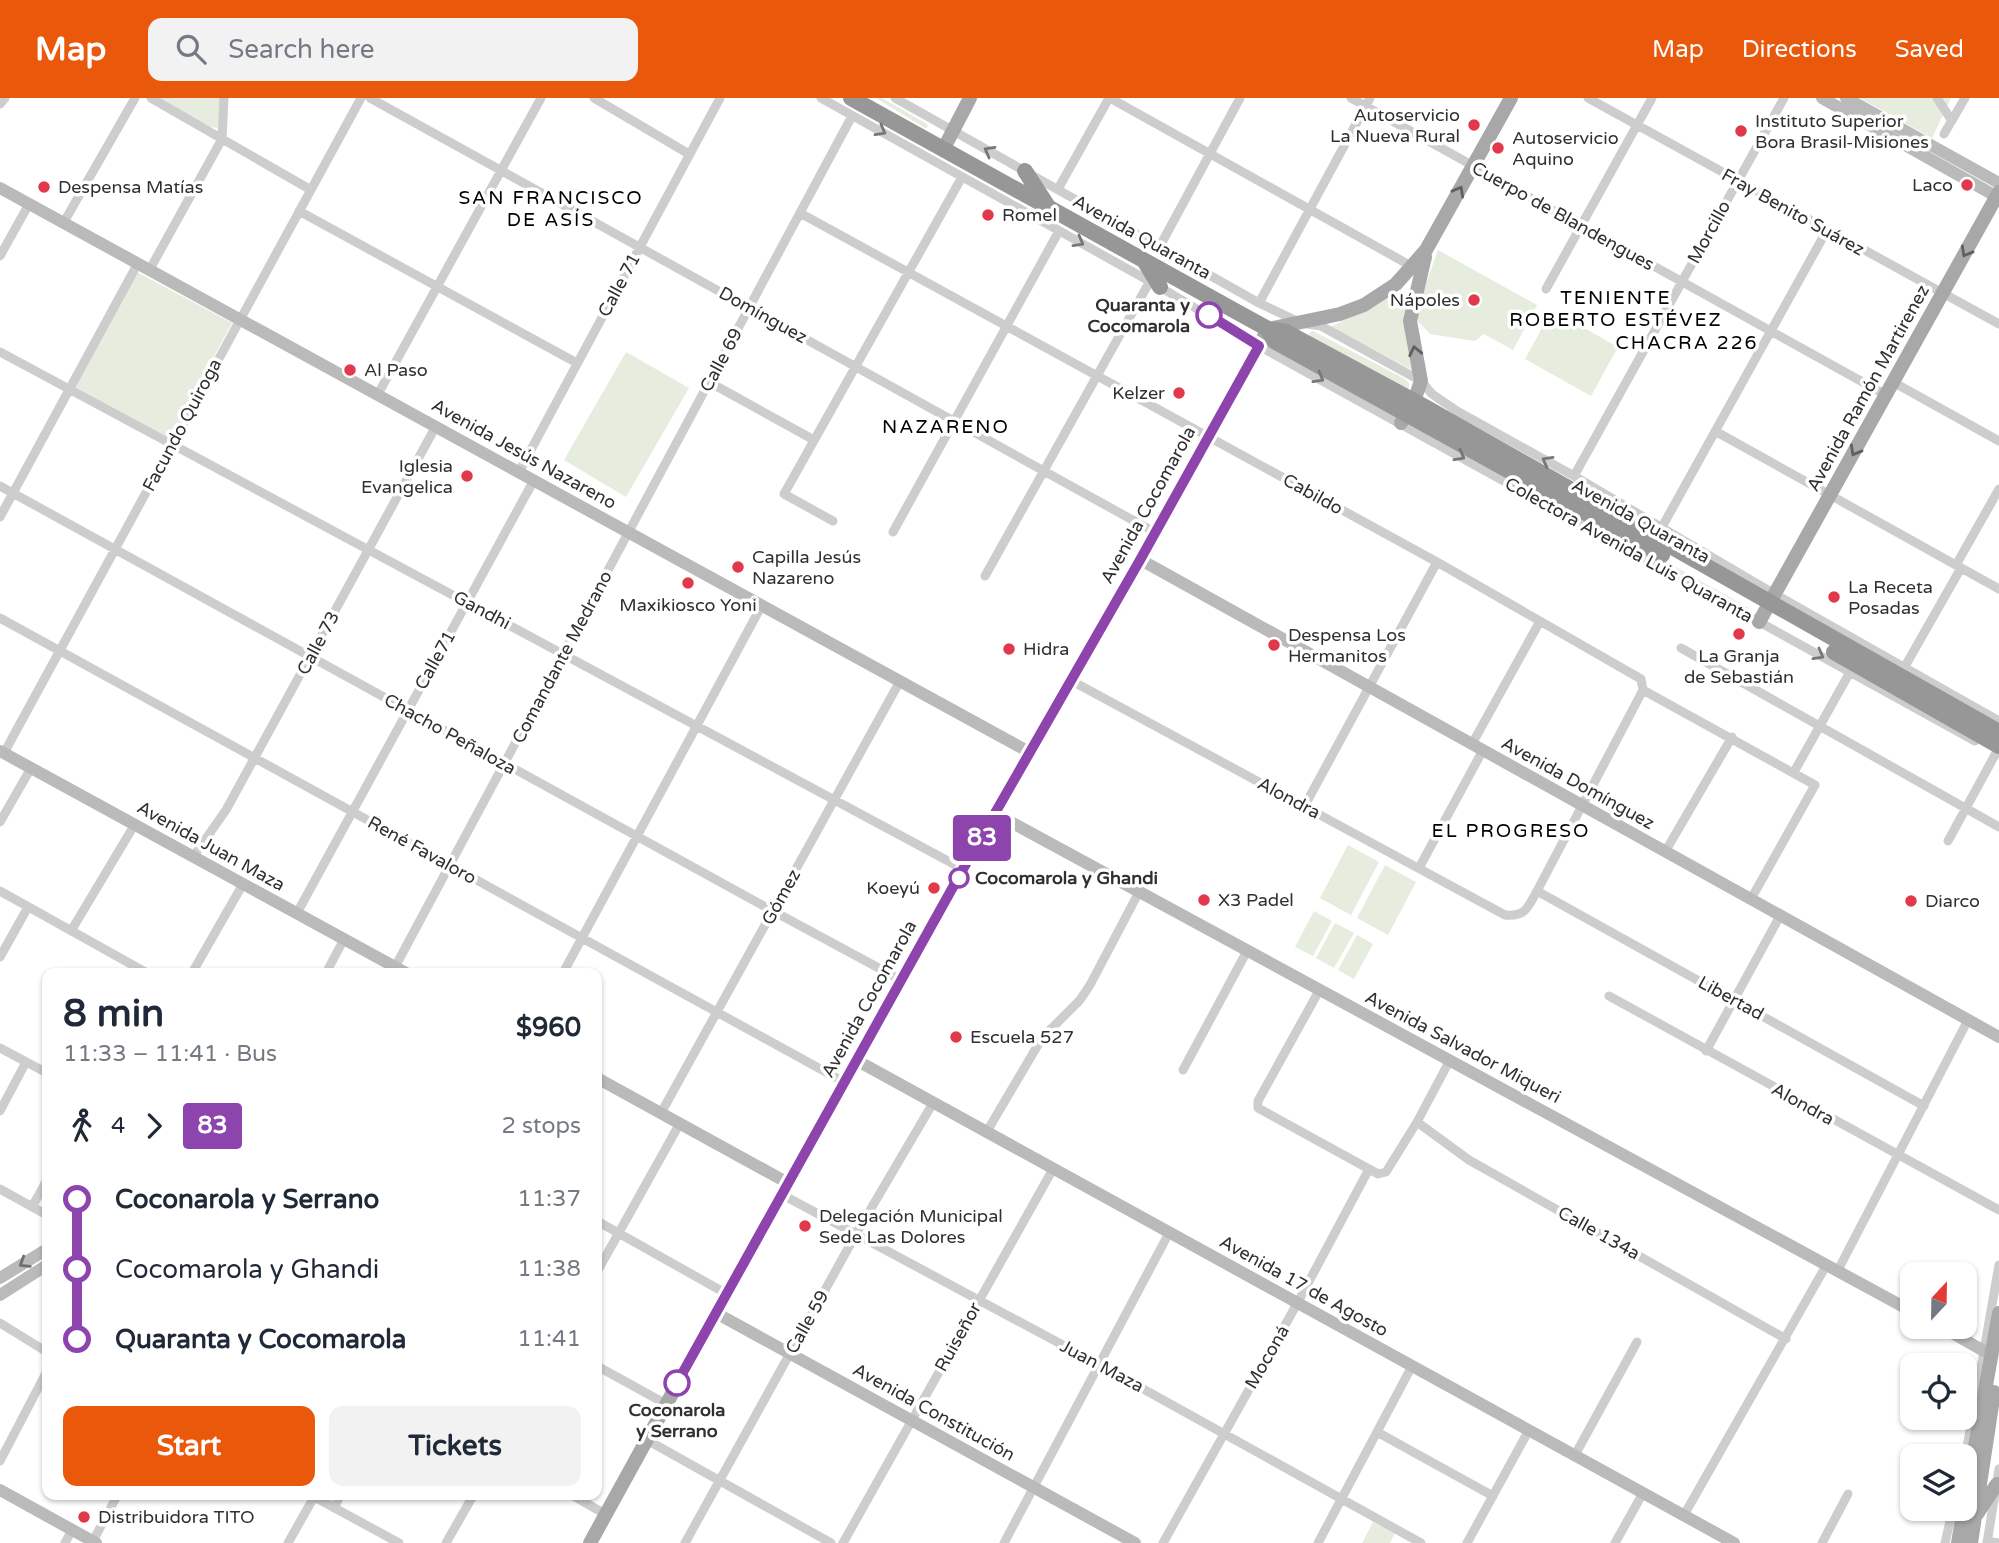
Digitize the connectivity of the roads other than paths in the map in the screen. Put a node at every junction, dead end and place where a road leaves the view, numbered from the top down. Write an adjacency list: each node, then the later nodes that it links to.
1 (5, 98): 26 (street)
2 (135, 98): 50 (street)
3 (151, 98): 32 (street)
4 (224, 98): 32 (street)
5 (370, 98): 37 (street, Domínguez)
6 (541, 98): 37 (street)
7 (594, 98): 34 (street)
8 (720, 98): 34 (street, Calle 71)
9 (821, 98): 27 (street)
10 (852, 98): 35 (highway, Avenida Quaranta)
11 (895, 98): 30 (street)
12 (970, 98): 30 (main road)
13 (1109, 98): 33 (street); 43 (street)
14 (1240, 98): 33 (street)
15 (1351, 98): 25 (street, Cuerpo de Blandengues)
16 (1511, 98): 36 (main road)
17 (1588, 98): 29 (street, Fray Benito Suárez)
18 (1652, 98): 29 (street)
19 (1784, 98): 40 (street, Morcillo)
20 (1822, 98): 44 (main road)
21 (1846, 98): 44 (main road)
22 (1937, 98): 28 (street)
23 (1965, 98): 28 (street)
24 (357, 100): 42 (street, Facundo Quiroga)
25 (1368, 102): 36 (street, Cuerpo de Blandengues); 47 (street)
26 (0, 104)
27 (852, 116): 35 (street, one-way to 35); 49 (street, Calle 69)
28 (1952, 121): 31 (street)
29 (1637, 125): 40 (street, Fray Benito Suárez); 51 (street)
30 (953, 131): 35 (main road); 38 (street, Colectora Avenida Luis Quaranta, one-way to 30)
31 (1944, 134)
32 (222, 139): 42 (street); 59 (street)
33 (1209, 153): 47 (street); 54 (street)
34 (690, 154): 55 (street, Calle 71)
35 (939, 156): 39 (street); 46 (highway, Avenida Quaranta)
36 (1473, 166): 51 (street, Cuerpo de Blandengues); 56 (main road, one-way to 36)
37 (501, 170): 55 (street, Domínguez); 64 (street)
38 (1025, 171): 43 (street, Colectora Avenida Luis Quaranta); 46 (highway)
39 (962, 177): 53 (street); 61 (street)
40 (1738, 181): 52 (street, Fray Benito Suárez); 62 (street, Morcillo)
41 (0, 188): 45 (main road, Avenida Jesús Nazareno)
42 (311, 190): 48 (street, Facundo Quiroga)
43 (1058, 190): 54 (street, Colectora Avenida Luis Quaranta)
44 (1998, 193): 66 (main road, Avenida Ramón Martirenez, one-way to 66)
45 (29, 204): 50 (main road, Avenida Jesús Nazareno); 57 (street)
46 (1048, 207): 58 (highway, Avenida Quaranta)
47 (1311, 210): 60 (street); 67 (street)
48 (299, 212): 64 (street); 69 (street, Facundo Quiroga)
49 (800, 213): 61 (street, Cabildo); 68 (street, Calle 69)
50 (64, 222): 59 (main road, Avenida Jesús Nazareno)
51 (1581, 225): 62 (street, Cuerpo de Blandengues); 65 (street)
52 (1827, 230): 66 (street, Fray Benito Suárez); 74 (street)
53 (1059, 231): 63 (street, one-way to 63); 72 (street)
54 (1160, 246): 67 (street, Colectora Avenida Luis Quaranta)
55 (639, 247): 68 (street, Domínguez); 77 (street, Calle 71)
56 (1426, 250): 60 (main road); 80 (main road, one-way to 56)
57 (0, 256)
58 (1143, 260): 63 (highway); 73 (highway, Avenida Quaranta)
59 (144, 266): 69 (main road, Avenida Jesús Nazareno); 83 (street)
60 (1413, 267): 70 (main road)
61 (909, 273): 72 (street, Cabildo); 78 (street)
62 (1682, 281): 74 (street, Cuerpo de Blandengues); 97 (street, Morcillo)
63 (1155, 284): 75 (street); 79 (street)
64 (437, 287): 77 (street); 84 (street)
65 (1546, 289)
66 (1942, 294): 71 (street, Fray Benito Suárez); 82 (main road, Avenida Ramón Martirenez)
67 (1259, 303): 70 (street, Colectora Avenida Luis Quaranta)
68 (749, 308): 78 (street, Domínguez); 81 (street, Calle 69)
69 (240, 319): 84 (main road, Avenida Jesús Nazareno); 92 (street, Facundo Quiroga)
70 (1301, 323): 73 (main road); 80 (street, Colectora Avenida Luis Quaranta)
71 (1999, 324)
72 (1006, 327): 79 (street, Cabildo); 86 (street)
73 (1268, 329): 75 (main road, Avenida Cocomarola); 85 (highway, Avenida Quaranta)
74 (1771, 331): 82 (street, Cuerpo de Blandengues); 88 (street)
75 (1259, 346): 85 (street, one-way to 85); 89 (main road, Avenida Cocomarola)
76 (0, 352): 83 (street, Gandhi)
77 (577, 363): 96 (street, Calle 71)
78 (856, 367): 86 (street, Domínguez); 90 (street)
79 (1097, 375): 89 (street, Cabildo); 95 (street)
80 (1421, 380): 85 (main road); 93 (street, Colectora Avenida Luis Quaranta)
81 (709, 383): 90 (street); 106 (street, Calle 69)
82 (1890, 388): 91 (street, Cuerpo de Blandengues); 102 (main road, Avenida Ramón Martirenez, one-way to 102)
83 (70, 389): 92 (street, Gandhi); 101 (street)
84 (378, 394): 87 (main road, Avenida Jesús Nazareno)
85 (1407, 413): 94 (highway, Avenida Quaranta); 118 (highway, Avenida Quaranta, one-way to 118)
86 (954, 421): 95 (street, Domínguez); 107 (street)
87 (436, 426): 96 (main road, Avenida Jesús Nazareno); 110 (street, Calle 73)
88 (1715, 431): 102 (street); 105 (street)
89 (1208, 437): 108 (main road, Avenida Cocomarola); 112 (street, Cabildo)
90 (814, 440): 104 (street)
91 (1999, 441)
92 (172, 444): 109 (street, Facundo Quiroga); 110 (street, Gandhi)
93 (1517, 444): 94 (highway); 97 (street, Colectora Avenida Luis Quaranta, one-way to 93)
94 (1531, 468): 118 (highway, Avenida Quaranta)
95 (1043, 470): 108 (street, Domínguez); 114 (street)
96 (519, 472): 98 (main road, Avenida Jesús Nazareno)
97 (1574, 476): 105 (street, Colectora Avenida Luis Quaranta)
98 (534, 480): 106 (main road, Avenida Jesús Nazareno); 116 (street, Calle71)
99 (0, 486): 101 (street, Chacho Peñaloza)
100 (1999, 489): 113 (street)
101 (13, 493): 103 (street); 109 (street, Chacho Peñaloza)
102 (1830, 495): 113 (street); 118 (main road, Avenida Ramón Martirenez)
103 (0, 517)
104 (833, 520)
105 (1662, 527): 118 (street, Colectora Avenida Luis Quaranta)
106 (630, 531): 117 (main road, Avenida Jesús Nazareno); 123 (street, Comandante Medrano)
107 (893, 532)
108 (1156, 533): 111 (main road, Avenida Cocomarola)
109 (115, 549): 122 (street, Facundo Quiroga); 124 (street, Chacho Peñaloza)
110 (369, 550): 116 (street, Gandhi); 124 (street, Calle 73)
111 (1140, 560): 128 (main road, Avenida Cocomarola); 129 (main road, Avenida Domínguez)
112 (1437, 562): 120 (street, Cabildo); 129 (street)
113 (1959, 567): 115 (street); 125 (street)
114 (985, 576)
115 (1999, 589)
116 (467, 602): 123 (street, Gandhi); 131 (street, Calle71)
117 (762, 605): 127 (main road, Avenida Jesús Nazareno); 133 (street)
118 (1767, 608): 125 (street, Colectora Avenida Luis Quaranta); 126 (street, Colectora Avenida Luis Quaranta, one-way to 126); 132 (highway, Avenida Quaranta); 137 (highway, Avenida Quaranta)
119 (0, 618): 122 (street, René Favaloro)
120 (1539, 623): 130 (street, Cabildo); 136 (street)
121 (1681, 649): 134 (street)
122 (60, 651): 138 (street, Facundo Quiroga); 140 (street, René Favaloro)
123 (564, 655): 133 (street, Gandhi); 141 (street, Comandante Medrano)
124 (310, 657): 131 (street, Chacho Peñaloza); 140 (street, Calle 73)
125 (1904, 668): 132 (street, Colectora Avenida Luis Quaranta)
126 (1850, 672): 134 (street); 137 (street, Colectora Avenida Luis Quaranta)
127 (900, 681): 139 (main road, Avenida Jesús Nazareno); 144 (street, Gómez)
128 (1072, 681): 139 (main road, Avenida Cocomarola); 146 (street, Alondra)
129 (1368, 687): 136 (main road, Avenida Domínguez); 146 (street)
130 (1643, 690): 135 (street, Cabildo); 145 (street)
131 (408, 710): 141 (street, Chacho Peñaloza); 148 (street, Calle71)
132 (1998, 722)
133 (698, 725): 144 (street, Gandhi); 153 (street)
134 (1819, 728): 143 (street); 147 (street)
135 (1732, 737): 143 (street, Cabildo); 155 (street)
136 (1478, 747): 145 (main road, Avenida Domínguez); 159 (street)
137 (1998, 750): 147 (street)
138 (2, 752): 142 (main road, Avenida Juan Maza)
139 (1031, 753): 149 (main road, Avenida Cocomarola)
140 (256, 758): 148 (street, René Favaloro); 156 (street, Calle 73)
141 (505, 764): 153 (street, Chacho Peñaloza); 157 (street, Comandante Medrano)
142 (31, 768): 150 (street); 151 (main road, Avenida Juan Maza)
143 (1794, 772): 164 (street, Cabildo)
144 (834, 800): 158 (street, Gandhi); 166 (street, Gómez)
145 (1582, 806): 155 (main road, Avenida Domínguez); 162 (street)
146 (1304, 807): 159 (street, Alondra)
147 (1966, 809): 152 (street); 154 (street)
148 (352, 811): 157 (street, René Favaloro); 167 (street, Calle71)
149 (996, 814): 158 (main road, Avenida Cocomarola); 163 (main road, Avenida Salvador Miqueri)
150 (0, 821)
151 (135, 824): 156 (main road, Avenida Juan Maza); 169 (street)
152 (1999, 827)
153 (638, 836): 166 (street, Chacho Peñaloza); 170 (street)
154 (1948, 841)
155 (1665, 852): 164 (main road, Avenida Domínguez)
156 (194, 857): 160 (main road, Avenida Juan Maza)
157 (450, 865): 170 (street, René Favaloro); 178 (street, Comandante Medrano)
158 (963, 869): 180 (main road, Avenida Cocomarola)
159 (1419, 869): 162 (street, Alondra)
160 (243, 884): 167 (main road, Avenida Juan Maza); 175 (street)
161 (0, 891): 165 (street)
162 (1537, 891): 183 (street, Libertad)
163 (1139, 892): 172 (main road, Avenida Salvador Miqueri); 202 (street)
164 (1751, 899): 168 (main road, Avenida Domínguez)
165 (28, 907): 169 (street); 173 (street)
166 (772, 911): 180 (street, Chacho Peñaloza); 184 (street, Gómez)
167 (297, 913): 171 (main road, Avenida Juan Maza)
168 (1780, 916): 183 (street); 185 (main road, Avenida Domínguez)
169 (71, 931): 174 (street)
170 (582, 937): 179 (street); 184 (street, René Favaloro)
171 (344, 939): 176 (street); 177 (main road, Avenida Juan Maza)
172 (1247, 951): 181 (main road, Avenida Salvador Miqueri); 193 (street)
173 (0, 957)
174 (138, 968)
175 (195, 968)
176 (329, 968)
177 (396, 968)
178 (401, 968)
179 (566, 968)
180 (901, 980): 189 (main road, Avenida Cocomarola)
181 (1320, 989): 190 (main road, Avenida Salvador Miqueri); 205 (street)
182 (1609, 996): 188 (street, Alondra)
183 (1734, 1000): 188 (street); 197 (street, Libertad)
184 (717, 1012): 195 (street, René Favaloro); 199 (street, Gómez)
185 (1968, 1020): 186 (main road, Avenida Domínguez); 197 (street)
186 (1999, 1037)
187 (0, 1048): 191 (street)
188 (1706, 1051): 203 (street, Alondra)
189 (856, 1060): 195 (main road, Avenida Cocomarola); 196 (main road, Avenida 17 de Agosto)
190 (1450, 1060): 200 (street, Moconá); 219 (main road, Avenida Salvador Miqueri)
191 (26, 1062): 192 (street); 198 (street)
192 (42, 1070)
193 (1182, 1070)
194 (602, 1081): 199 (main road)
195 (844, 1082): 206 (main road, Avenida Cocomarola)
196 (933, 1103): 202 (main road, Avenida 17 de Agosto); 215 (street, Calle 59)
197 (1924, 1106): 203 (street)
198 (0, 1111)
199 (661, 1113): 201 (main road)
200 (1417, 1122): 205 (street, Moconá); 230 (street, Calle 134a)
201 (680, 1123): 206 (main road); 213 (street)
202 (986, 1133): 204 (main road, Avenida 17 de Agosto)
203 (1897, 1156): 210 (street, Alondra); 219 (street)
204 (1053, 1169): 214 (main road, Avenida 17 de Agosto); 224 (street, Ruiseñor)
205 (1373, 1171): 225 (street, Moconá)
206 (785, 1188): 215 (street, Juan Maza); 223 (main road, Avenida Cocomarola)
207 (0, 1189): 209 (street)
208 (42, 1189): 209 (street)
209 (32, 1207): 211 (street)
210 (1999, 1210)
211 (42, 1212)
212 (602, 1224): 213 (street)
213 (619, 1233): 217 (street); 223 (street)
214 (1169, 1233): 225 (main road, Avenida 17 de Agosto); 236 (street)
215 (856, 1234): 224 (street, Juan Maza); 235 (street, Calle 59)
216 (42, 1252): 221 (main road, one-way to 221)
217 (602, 1263)
218 (1999, 1265): 234 (street)
219 (1832, 1267): 226 (main road, Avenida Salvador Miqueri); 230 (street)
220 (42, 1268): 222 (main road)
221 (0, 1278)
222 (0, 1294)
223 (727, 1294): 227 (main road, Avenida Cocomarola)
224 (979, 1300): 236 (street, Juan Maza); 244 (street, Ruiseñor)
225 (1298, 1303): 237 (main road, Avenida 17 de Agosto); 247 (street, Moconá)
226 (1900, 1304)
227 (716, 1312): 235 (main road, Avenida Constitución); 242 (main road, Avenida Cocomarola)
228 (1999, 1313): 238 (main road)
229 (0, 1323): 233 (street)
230 (1786, 1339): 270 (street)
231 (1963, 1339): 234 (main road)
232 (1637, 1342): 250 (street)
233 (42, 1349)
234 (1984, 1351): 241 (street)
235 (790, 1353): 244 (main road, Avenida Constitución); 254 (street, Calle 59)
236 (1100, 1365): 247 (street, Juan Maza); 255 (street)
237 (1412, 1366): 245 (main road, Avenida 17 de Agosto); 246 (street)
238 (1994, 1366): 243 (main road); 249 (main road); 252 (main road)
239 (602, 1369): 242 (street)
240 (42, 1381): 251 (street)
241 (1977, 1392)
242 (666, 1404): 248 (main road, Avenida Cocomarola)
243 (1977, 1409)
244 (912, 1419): 255 (main road, Avenida Constitución); 284 (street, Ruiseñor)
245 (1529, 1430): 250 (main road, Avenida 17 de Agosto); 259 (street)
246 (1377, 1432): 259 (street); 260 (street)
247 (1224, 1433): 260 (street, Juan Maza); 287 (street, Moconá)
248 (647, 1440): 254 (street); 269 (main road, Avenida Cocomarola)
249 (1977, 1446)
250 (1575, 1455): 257 (main road, Avenida 17 de Agosto)
251 (0, 1461)
252 (1977, 1466)
253 (1998, 1476): 267 (main road); 276 (street)
254 (720, 1481): 282 (street, Calle 59); 283 (street)
255 (1035, 1488): 285 (street); 286 (main road, Avenida Constitución)
256 (0, 1490): 274 (main road)
257 (1643, 1493): 270 (main road, Avenida 17 de Agosto); 291 (street)
258 (1847, 1494): 293 (street)
259 (1493, 1496): 290 (street)
260 (1341, 1499): 288 (street); 289 (street, Juan Maza)
261 (115, 1500): 275 (street)
262 (310, 1500): 278 (street)
263 (319, 1500): 268 (street)
264 (338, 1500): 268 (street)
265 (471, 1500): 280 (street)
266 (580, 1500): 269 (street)
267 (1977, 1503)
268 (334, 1508): 279 (street)
269 (605, 1514): 281 (main road, Avenida Cocomarola)
270 (1684, 1515): 292 (main road, Avenida 17 de Agosto)
271 (1951, 1521): 294 (street)
272 (1966, 1521): 295 (main road)
273 (1969, 1521): 296 (main road)
274 (72, 1530): 275 (main road); 277 (street)
275 (94, 1542)
276 (1987, 1542): 297 (street)
277 (65, 1543)
278 (288, 1543)
279 (399, 1543)
280 (446, 1543)
281 (590, 1543)
282 (685, 1543)
283 (831, 1543)
284 (843, 1543)
285 (1003, 1543)
286 (1135, 1543)
287 (1163, 1543)
288 (1318, 1543)
289 (1421, 1543)
290 (1467, 1543)
291 (1615, 1543)
292 (1734, 1543)
293 (1822, 1543)
294 (1945, 1543)
295 (1958, 1543)
296 (1970, 1543)
297 (1999, 1543)

